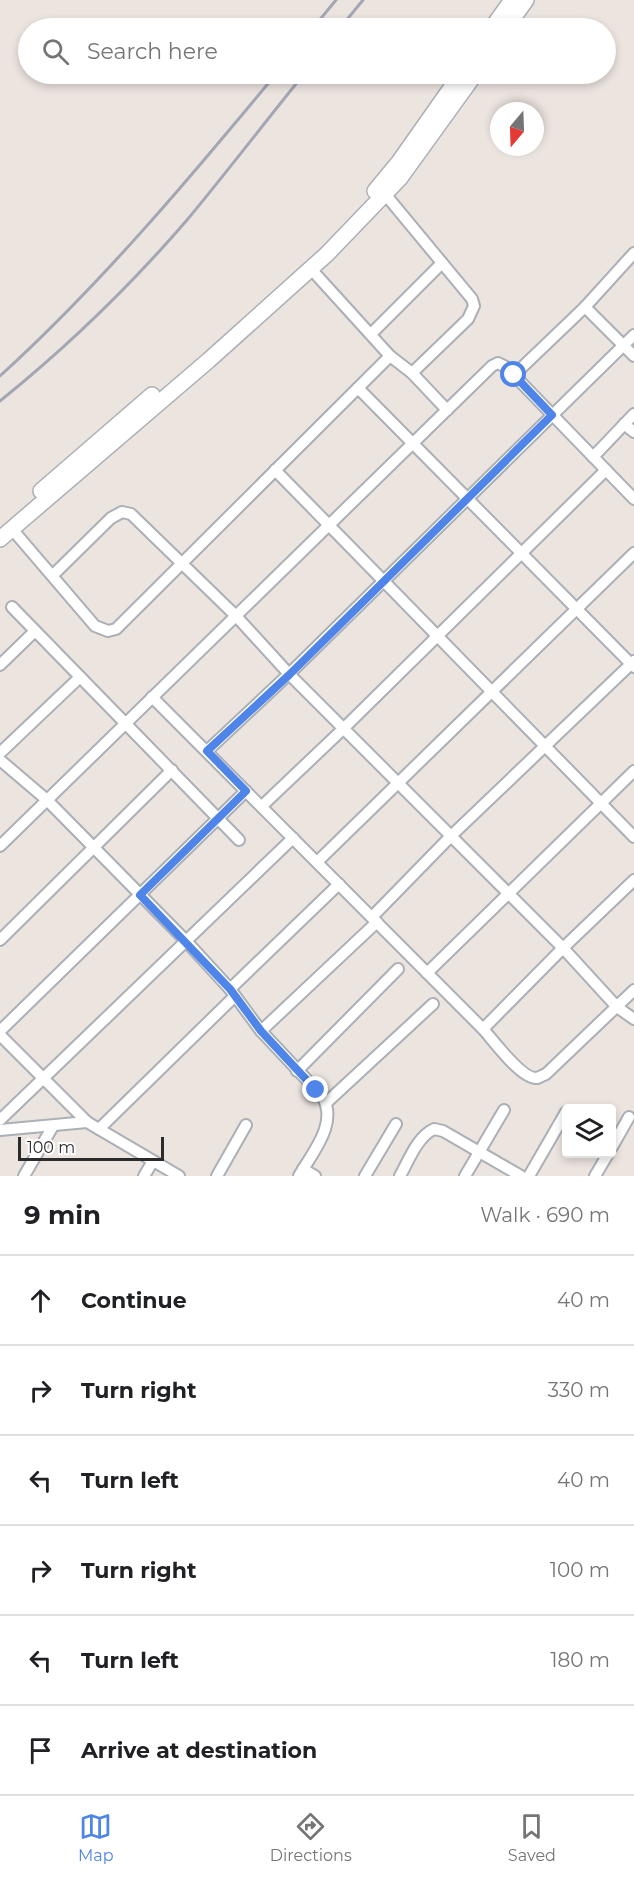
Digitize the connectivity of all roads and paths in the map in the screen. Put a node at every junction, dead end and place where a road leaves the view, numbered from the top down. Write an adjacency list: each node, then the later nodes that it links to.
1 (512, 0): 3 (street)
2 (526, 0): 4 (street)
3 (499, 18)
4 (513, 18)
5 (454, 84): 32 (street)
6 (468, 84): 7 (street)
7 (385, 194): 9 (street); 10 (street)
8 (634, 253): 11 (street)
9 (442, 262): 12 (street); 17 (street)
10 (311, 268): 12 (street); 32 (street)
11 (585, 307): 14 (street); 18 (street)
12 (371, 334): 15 (street)
13 (634, 335): 14 (street)
14 (623, 345): 16 (street); 22 (street)
15 (390, 356): 17 (street); 19 (street)
16 (634, 356)
17 (412, 374): 20 (street)
18 (514, 375): 20 (street); 22 (street)
19 (358, 388): 25 (street); 27 (street)
20 (447, 410): 25 (street)
21 (634, 414): 23 (street)
22 (552, 415): 26 (street); 29 (street)
23 (624, 424): 24 (street); 26 (street)
24 (634, 432)
25 (413, 443): 29 (street); 31 (street)
26 (593, 457): 28 (street)
27 (275, 470): 31 (street); 36 (street)
28 (606, 470): 30 (street); 34 (street)
29 (467, 498): 34 (street); 38 (street)
30 (634, 498)
31 (329, 525): 38 (street); 41 (street)
32 (6, 528): 33 (street); 37 (street)
33 (0, 539)
34 (521, 553): 40 (street); 43 (street)
35 (634, 553): 40 (street)
36 (182, 564): 37 (street); 37 (street); 41 (street)
37 (52, 575)
38 (383, 580): 43 (street); 46 (street)
39 (12, 607): 42 (street)
40 (576, 609): 44 (street); 48 (street)
41 (236, 616): 46 (street); 49 (street)
42 (35, 631): 45 (street); 47 (street)
43 (437, 635): 48 (street); 51 (street)
44 (633, 664): 52 (street)
45 (0, 665)
46 (289, 675): 51 (street); 53 (street)
47 (80, 677): 50 (street); 54 (street)
48 (492, 692): 52 (street); 58 (street)
49 (152, 697): 50 (street); 53 (street)
50 (125, 723): 56 (street); 60 (street)
51 (344, 728): 58 (street); 62 (street)
52 (546, 747): 61 (street); 64 (street)
53 (207, 751): 59 (street)
54 (0, 753)
55 (0, 760): 60 (street)
56 (172, 770): 63 (street); 69 (street)
57 (634, 771): 61 (street)
58 (399, 783): 64 (street); 70 (street)
59 (246, 791): 62 (street); 63 (street)
60 (47, 800): 68 (street); 69 (street)
61 (601, 803): 65 (street); 73 (street)
62 (262, 806): 66 (street)
63 (218, 818): 67 (street); 74 (street)
64 (451, 836): 73 (street); 75 (street)
65 (634, 837)
66 (293, 838): 70 (street); 77 (street)
67 (239, 840)
68 (0, 846)
69 (93, 847): 74 (street); 76 (street)
70 (317, 862): 72 (street)
71 (634, 880): 78 (street)
72 (339, 884): 75 (street); 82 (street)
73 (508, 893): 78 (street); 80 (street)
74 (140, 895): 77 (street); 88 (street)
75 (375, 920): 80 (street); 87 (street)
76 (0, 940)
77 (186, 941): 82 (street); 90 (street)
78 (563, 948): 84 (street); 86 (street)
79 (398, 969): 89 (street)
80 (428, 973): 86 (street)
81 (634, 990): 84 (street)
82 (232, 993): 87 (street); 100 (street)
83 (433, 1004): 91 (street)
84 (617, 1007): 85 (street); 86 (street)
85 (634, 1019)
86 (483, 1029)
87 (261, 1031): 89 (street)
88 (0, 1034): 90 (street)
89 (297, 1071): 91 (street)
90 (43, 1078): 94 (street); 96 (street)
91 (327, 1103): 106 (street)
92 (504, 1110): 103 (street)
93 (629, 1117): 102 (street)
94 (0, 1120)
95 (562, 1120): 116 (street)
96 (87, 1122): 99 (street); 100 (street)
97 (396, 1124): 112 (street)
98 (246, 1125): 110 (street)
99 (53, 1126): 101 (street); 107 (street)
100 (99, 1129): 105 (street)
101 (0, 1130)
102 (616, 1140)
103 (479, 1152): 113 (street); 114 (street); 115 (street)
104 (606, 1158): 117 (street)
105 (153, 1161): 108 (street); 109 (street)
106 (301, 1172): 111 (street)
107 (27, 1175)
108 (144, 1176)
109 (179, 1176)
110 (217, 1176)
111 (315, 1176)
112 (365, 1176)
113 (400, 1176)
114 (465, 1176)
115 (521, 1176)
116 (529, 1176)
117 (595, 1176)

